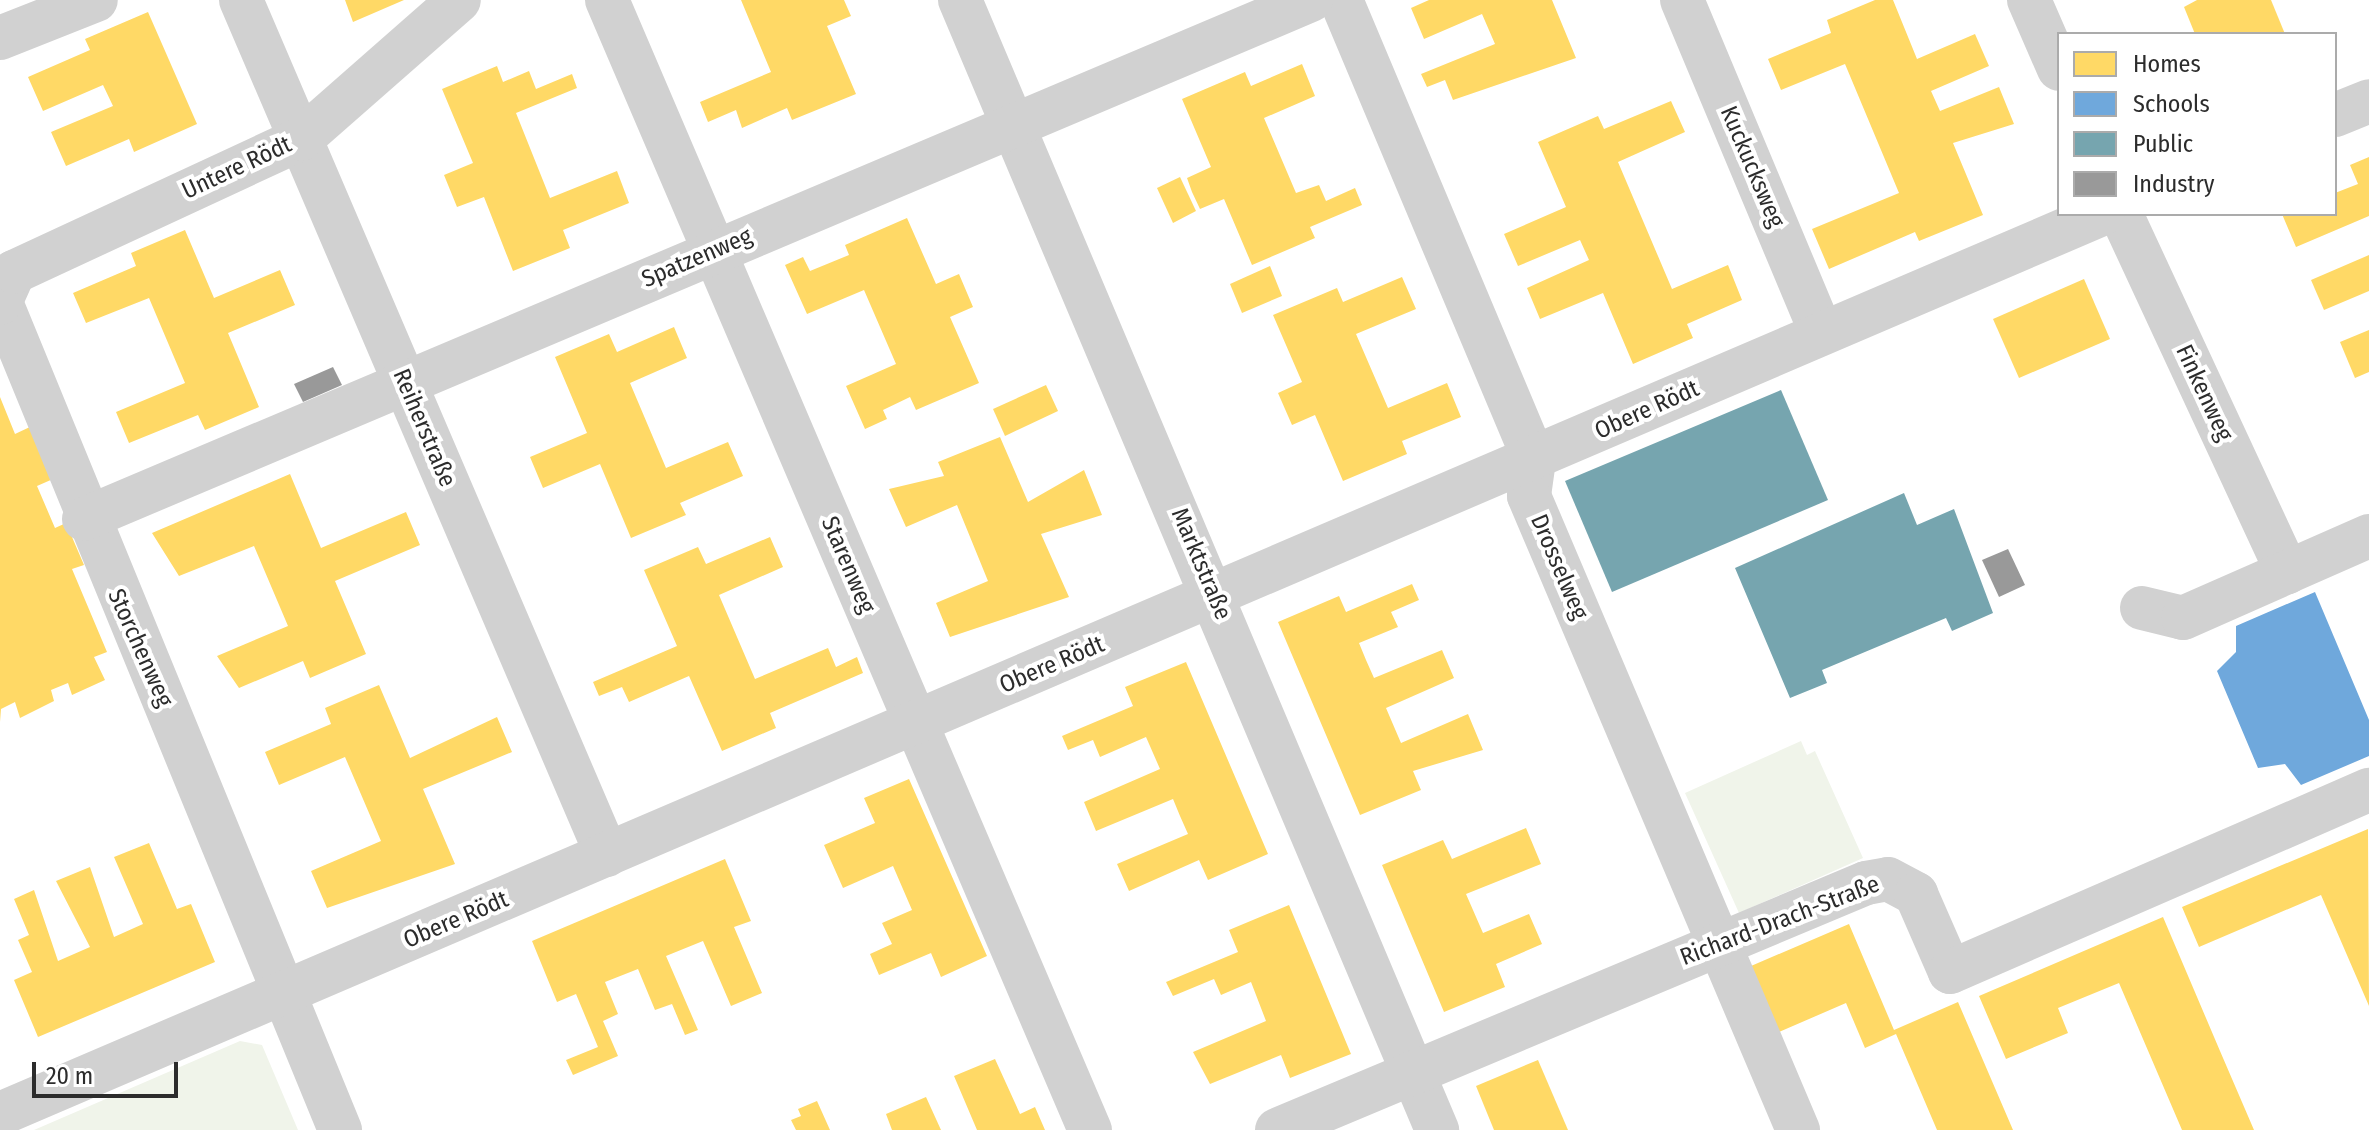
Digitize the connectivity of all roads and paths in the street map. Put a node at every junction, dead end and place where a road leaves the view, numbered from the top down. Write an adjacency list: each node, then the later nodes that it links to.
1 (96, 0): 10 (street)
2 (241, 0): 15 (street, Reiherstraße)
3 (459, 0): 15 (street, Untere Rödt)
4 (607, 0): 18 (street, Starenweg)
5 (960, 0): 14 (street, Marktstraße)
6 (1311, 0): 14 (street, Spatzenweg)
7 (1341, 0): 22 (street, Drosselweg)
8 (1682, 0): 20 (street, Kuckucksweg)
9 (2029, 0): 11 (street)
10 (0, 38)
11 (2057, 64)
12 (2369, 101): 13 (street)
13 (2337, 114)
14 (1013, 121): 18 (street, Spatzenweg); 26 (street, Marktstraße)
15 (301, 139): 19 (street, Untere Rödt); 21 (street, Reiherstraße)
16 (2097, 216): 20 (street, Obere Rödt)
17 (2122, 216): 25 (street, Finkenweg)
18 (714, 251): 21 (street, Spatzenweg); 28 (street, Starenweg)
19 (0, 302): 23 (street, Storchenweg)
20 (1821, 333): 22 (street, Obere Rödt)
21 (405, 383): 23 (street, Spatzenweg); 30 (street, Reiherstraße)
22 (1534, 460): 26 (street, Obere Rödt); 31 (street, Drosselweg)
23 (84, 519): 32 (street, Storchenweg)
24 (2369, 536): 25 (street)
25 (2287, 572): 27 (street)
26 (1214, 595): 28 (street, Obere Rödt); 33 (street, Marktstraße)
27 (2142, 608)
28 (916, 723): 30 (street, Obere Rödt); 36 (street, Starenweg)
29 (2369, 790): 31 (street, Richard-Drach-Straße)
30 (607, 855): 32 (street, Obere Rödt)
31 (1718, 942): 33 (street, Richard-Drach-Straße); 39 (street, Drosselweg)
32 (282, 994): 34 (street, Obere Rödt); 35 (street, Storchenweg)
33 (1412, 1072): 37 (street, Richard-Drach-Straße); 38 (street, Marktstraße)
34 (0, 1114)
35 (340, 1130)
36 (1090, 1130)
37 (1277, 1130)
38 (1437, 1130)
39 (1798, 1130)

